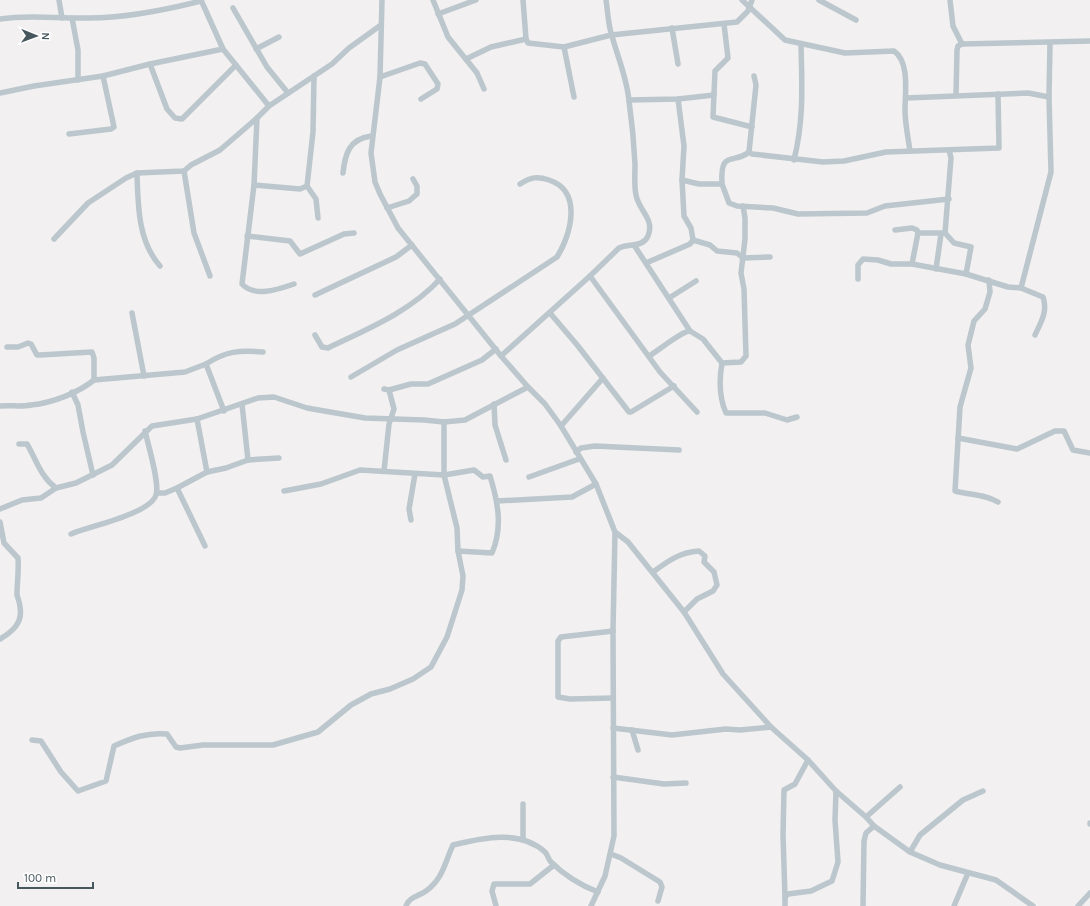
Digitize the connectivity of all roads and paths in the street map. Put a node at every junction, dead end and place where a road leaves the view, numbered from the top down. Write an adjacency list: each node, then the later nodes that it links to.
1 (59, 0): 14 (street)
2 (201, 0): 15 (street); 29 (street)
3 (382, 0): 19 (street)
4 (433, 0): 13 (street)
5 (476, 0): 13 (street)
6 (523, 0): 23 (street)
7 (606, 0): 21 (street)
8 (742, 0): 11 (street)
9 (819, 0): 17 (street)
10 (950, 0): 27 (street)
11 (751, 3): 18 (street); 26 (street)
12 (233, 8): 30 (street)
13 (438, 14): 31 (street)
14 (62, 18): 15 (street); 16 (street)
15 (72, 18): 39 (street)
16 (0, 19)
17 (856, 20)
18 (724, 24): 20 (street); 45 (street)
19 (381, 25): 36 (street); 38 (street)
20 (672, 28): 21 (street); 33 (street)
21 (612, 35): 28 (street); 52 (street)
22 (279, 37): 30 (street)
23 (526, 39): 28 (street); 31 (street)
24 (1090, 41): 25 (street)
25 (1050, 43): 27 (street); 48 (street)
26 (801, 44): 49 (street); 61 (street)
27 (962, 44): 46 (street)
28 (564, 47): 47 (street)
29 (223, 49): 32 (street); 34 (street)
30 (256, 49): 43 (street)
31 (466, 59): 41 (street)
32 (150, 64): 34 (street); 35 (street)
33 (678, 64)
34 (236, 65): 53 (street)
35 (103, 76): 39 (street); 56 (street)
36 (314, 76): 43 (street); 70 (street)
37 (754, 76): 55 (street)
38 (380, 77): 50 (street); 57 (street)
39 (78, 80): 42 (street)
40 (0, 87): 42 (street)
41 (484, 88)
42 (1, 93)
43 (288, 93): 53 (street)
44 (998, 94): 46 (street); 48 (street); 58 (street)
45 (714, 95): 51 (street); 55 (street)
46 (956, 95): 49 (street)
47 (574, 97)
48 (1049, 97): 98 (street)
49 (906, 98): 59 (street)
50 (421, 99)
51 (678, 99): 52 (street); 66 (street)
52 (629, 100): 83 (street)
53 (268, 106): 54 (street)
54 (257, 118): 62 (street); 69 (street)
55 (752, 127): 60 (street)
56 (69, 134)
57 (371, 136): 63 (street); 73 (street)
58 (949, 150): 59 (street); 71 (street)
59 (910, 151): 61 (street)
60 (749, 152): 61 (street); 68 (street)
61 (794, 160)
62 (184, 171): 64 (street); 91 (street)
63 (343, 173)
64 (137, 174): 80 (street); 88 (street)
65 (413, 179): 73 (street)
66 (682, 180): 68 (street); 81 (street)
67 (520, 184): 103 (street)
68 (722, 184): 72 (street)
69 (254, 185): 70 (street); 79 (street)
70 (307, 186): 74 (street)
71 (949, 200): 72 (street); 78 (street)
72 (743, 206): 85 (street)
73 (387, 208): 82 (street)
74 (318, 218)
75 (895, 230): 77 (street)
76 (354, 233): 79 (street)
77 (918, 233): 78 (street); 87 (street)
78 (943, 234): 89 (street); 90 (street)
79 (248, 236): 97 (street)
80 (54, 239)
81 (693, 240): 85 (street); 86 (street)
82 (412, 245): 93 (street); 99 (street)
83 (634, 245): 86 (street); 92 (street)
84 (770, 257): 85 (street)
85 (743, 258): 112 (street)
86 (646, 264): 100 (street)
87 (912, 264): 89 (street); 94 (street)
88 (160, 266)
89 (936, 269): 90 (street)
90 (966, 274): 95 (street)
91 (210, 276)
92 (590, 276): 102 (street); 111 (street)
93 (440, 279): 103 (street); 105 (street)
94 (858, 279)
95 (989, 280): 98 (street); 132 (street)
96 (696, 281): 100 (street)
97 (294, 284)
98 (1022, 288): 106 (street)
99 (315, 295)
100 (669, 298): 104 (street)
101 (132, 313): 114 (street)
102 (550, 313): 110 (street); 116 (street)
103 (468, 314): 108 (street); 115 (street)
104 (690, 331): 111 (street); 112 (street)
105 (315, 334)
106 (1035, 335)
107 (7, 347): 117 (street)
108 (496, 349): 110 (street); 127 (street)
109 (263, 352): 113 (street)
110 (501, 356): 119 (street)
111 (649, 356): 118 (street)
112 (722, 363): 126 (street)
113 (206, 364): 114 (street); 124 (street)
114 (144, 376): 117 (street)
115 (351, 377)
116 (603, 378): 118 (street); 130 (street)
117 (94, 380): 120 (street)
118 (674, 386): 125 (street)
119 (528, 388): 122 (street); 130 (street)
120 (72, 392): 123 (street); 144 (street)
121 (242, 404): 124 (street); 127 (street); 139 (street)
122 (494, 404): 129 (street); 140 (street)
123 (0, 406)
124 (224, 411): 128 (street)
125 (698, 412)
126 (797, 417)
127 (391, 418): 129 (street); 141 (street)
128 (197, 419): 131 (street); 142 (street)
129 (444, 422): 145 (street)
130 (561, 426): 135 (street)
131 (145, 431): 144 (street); 151 (street)
132 (958, 438): 136 (street); 153 (street)
133 (19, 444): 148 (street)
134 (679, 450): 135 (street)
135 (576, 452): 138 (street)
136 (1090, 453)
137 (279, 458): 139 (street)
138 (579, 459): 146 (street); 147 (street)
139 (248, 460): 142 (street)
140 (506, 460)
141 (384, 471): 143 (street); 150 (street)
142 (206, 472): 149 (street)
143 (415, 474): 145 (street); 155 (street)
144 (93, 475): 148 (street)
145 (444, 475): 152 (street); 160 (street)
146 (529, 477)
147 (596, 484): 152 (street); 157 (street)
148 (56, 488): 154 (street)
149 (177, 488): 151 (street); 159 (street)
150 (284, 491)
151 (157, 493): 158 (street)
152 (497, 501): 160 (street)
153 (998, 502)
154 (0, 509)
155 (411, 520)
156 (0, 522): 164 (street)
157 (615, 532): 161 (street); 163 (street)
158 (71, 534)
159 (205, 546)
160 (458, 551): 169 (street)
161 (653, 572): 162 (street); 162 (street)
162 (684, 612): 166 (street)
163 (613, 631): 165 (street); 165 (street)
164 (0, 639)
165 (613, 698): 167 (street)
166 (771, 726): 168 (street); 171 (street)
167 (613, 728): 168 (street); 172 (street)
168 (632, 730): 170 (street)
169 (32, 740)
170 (638, 750)
171 (808, 760): 175 (street); 187 (street)
172 (614, 777): 173 (street); 182 (street)
173 (686, 783)
174 (900, 787): 178 (street)
175 (836, 791): 178 (street); 187 (street)
176 (983, 791): 181 (street)
177 (523, 804): 180 (street)
178 (866, 817): 179 (street)
179 (874, 826): 181 (street); 193 (street)
180 (523, 839): 183 (street); 189 (street)
181 (910, 852): 184 (street)
182 (611, 854): 185 (street); 188 (street)
183 (554, 865): 185 (street); 190 (street)
184 (968, 873): 194 (street); 195 (street)
185 (598, 892): 191 (street)
186 (1090, 893): 196 (street)
187 (785, 897): 192 (street)
188 (658, 901)
189 (406, 906)
190 (496, 906)
191 (591, 906)
192 (785, 906)
193 (863, 906)
194 (954, 906)
195 (1033, 906)
196 (1078, 906)

